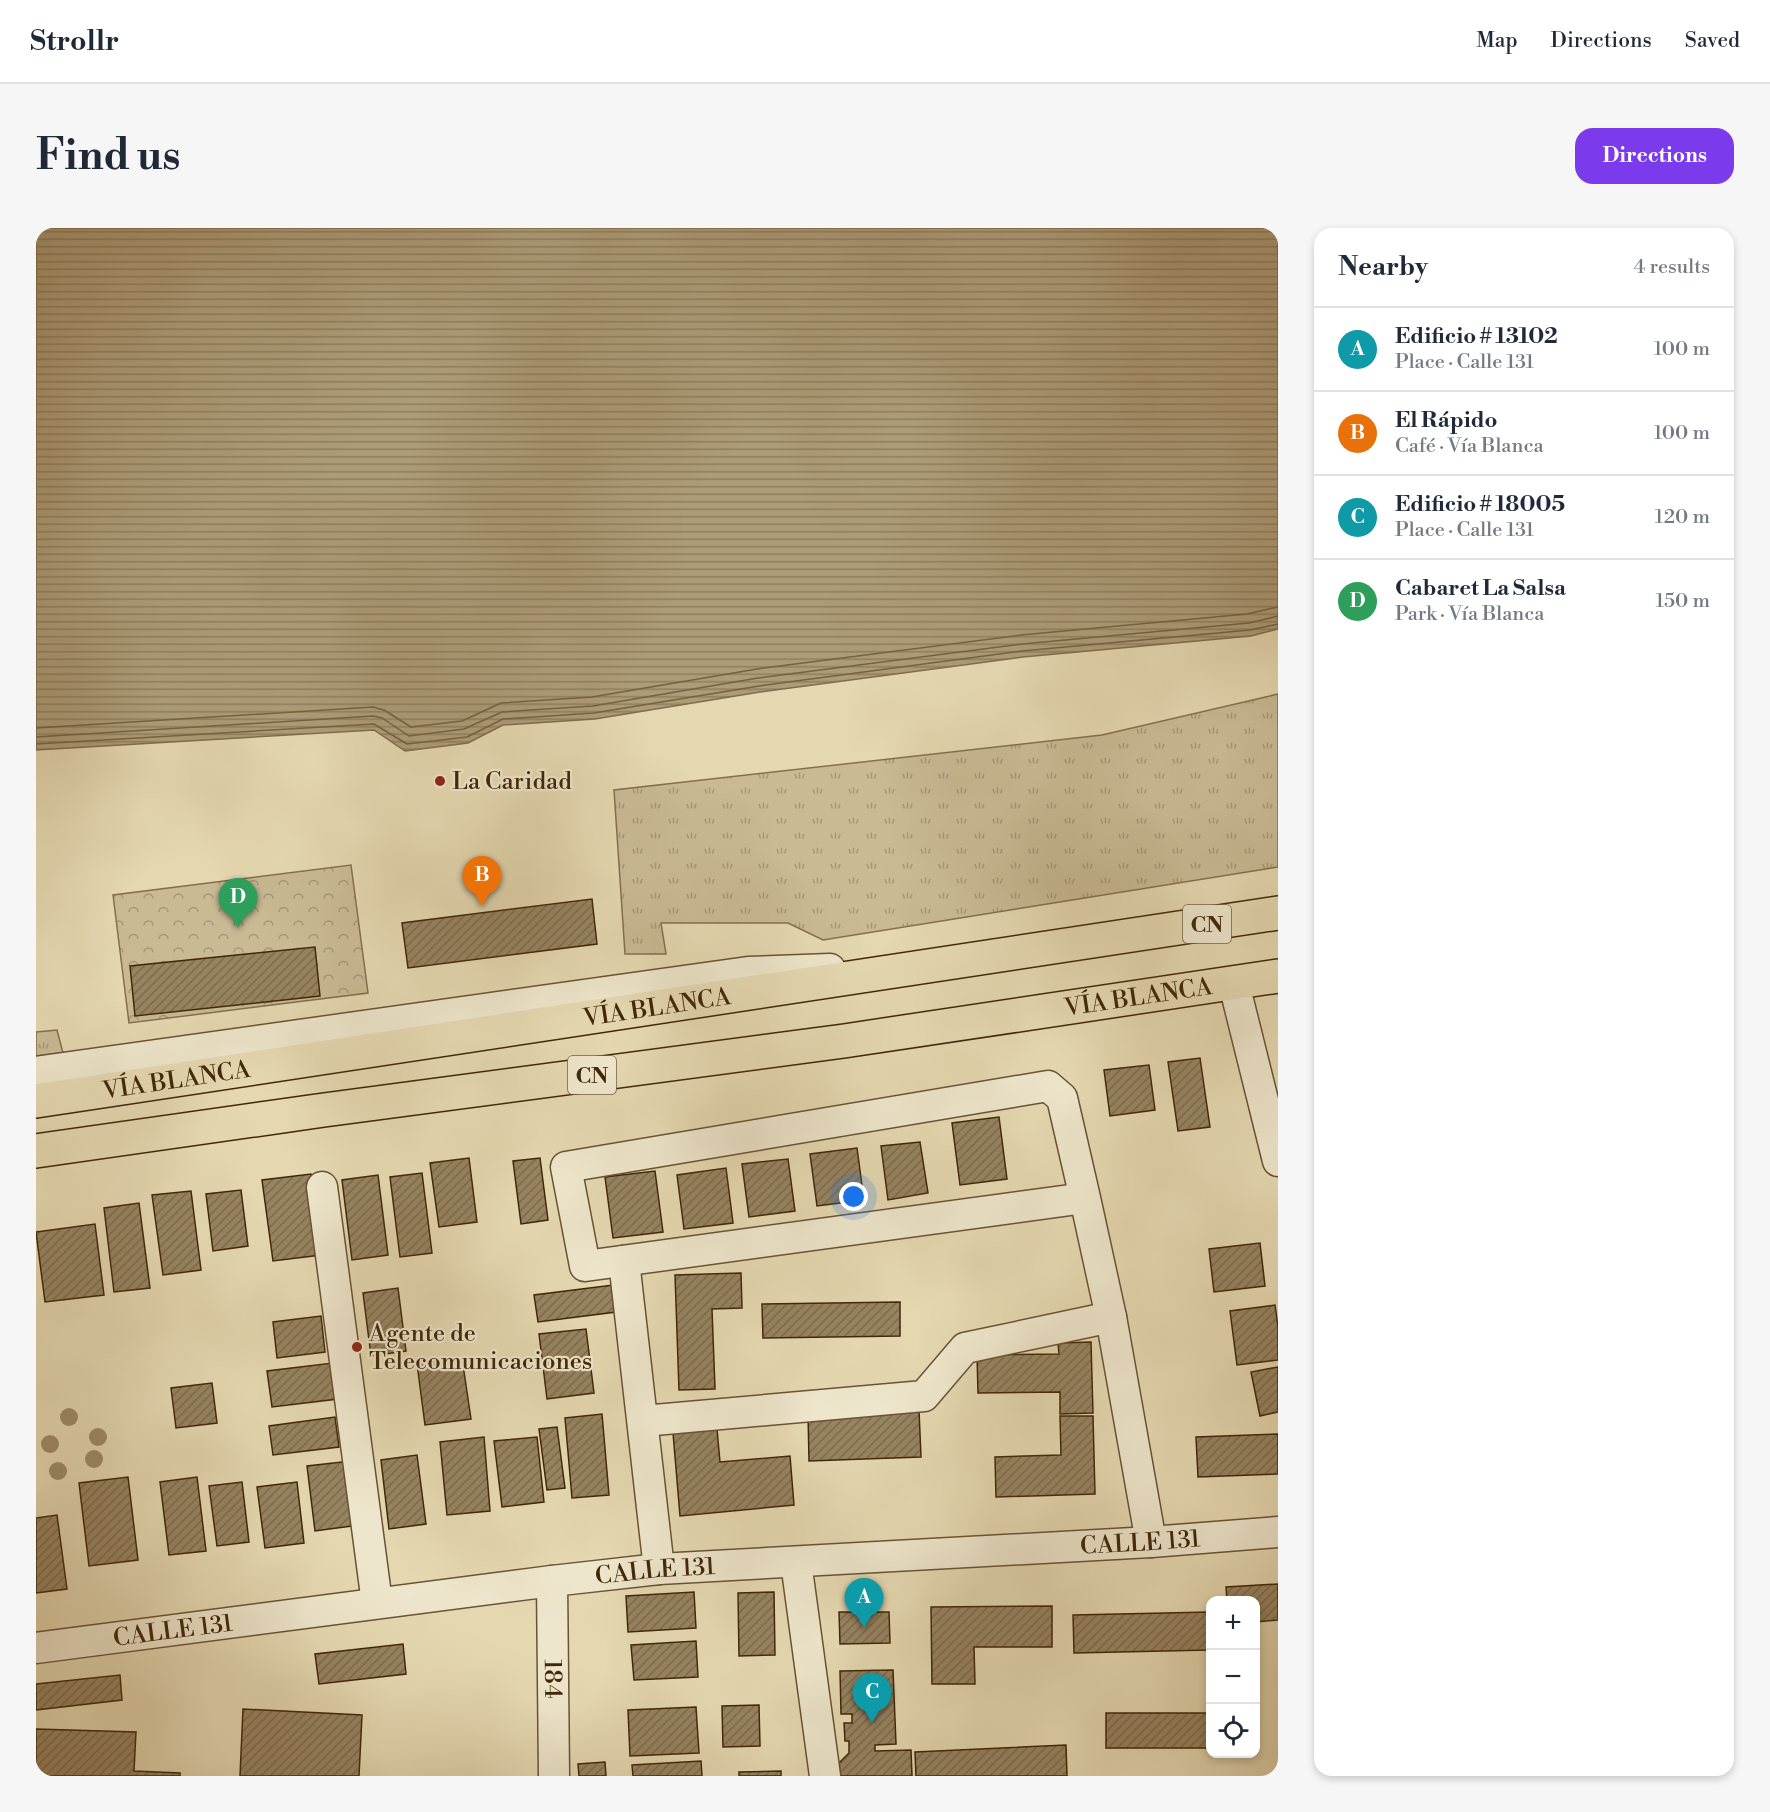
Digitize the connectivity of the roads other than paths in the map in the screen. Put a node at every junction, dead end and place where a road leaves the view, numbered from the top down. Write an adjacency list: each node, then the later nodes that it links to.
1 (1278, 913): 2 (highway, VÍA BLANCA / CN)
2 (932, 965): 5 (street); 6 (highway, VÍA BLANCA / CN)
3 (1278, 976): 4 (highway, VÍA BLANCA / CN)
4 (1234, 984): 7 (highway, VÍA BLANCA / CN); 8 (street)
5 (36, 1072)
6 (36, 1101)
7 (36, 1151)
8 (1278, 1161)
9 (322, 1186): 19 (street)
10 (1085, 1198): 11 (street); 11 (street); 12 (street)
11 (624, 1261): 13 (street)
12 (1111, 1317): 13 (street); 15 (street)
13 (643, 1421): 17 (street)
14 (1278, 1532): 15 (street, CALLE 131)
15 (1150, 1542): 16 (street, CALLE 131)
16 (796, 1562): 17 (street, CALLE 131); 22 (street)
17 (659, 1569): 18 (street, CALLE 131)
18 (552, 1581): 19 (street, CALLE 131); 21 (street, 184)
19 (377, 1603): 20 (street, CALLE 131)
20 (36, 1648)
21 (554, 1776)
22 (825, 1776)

